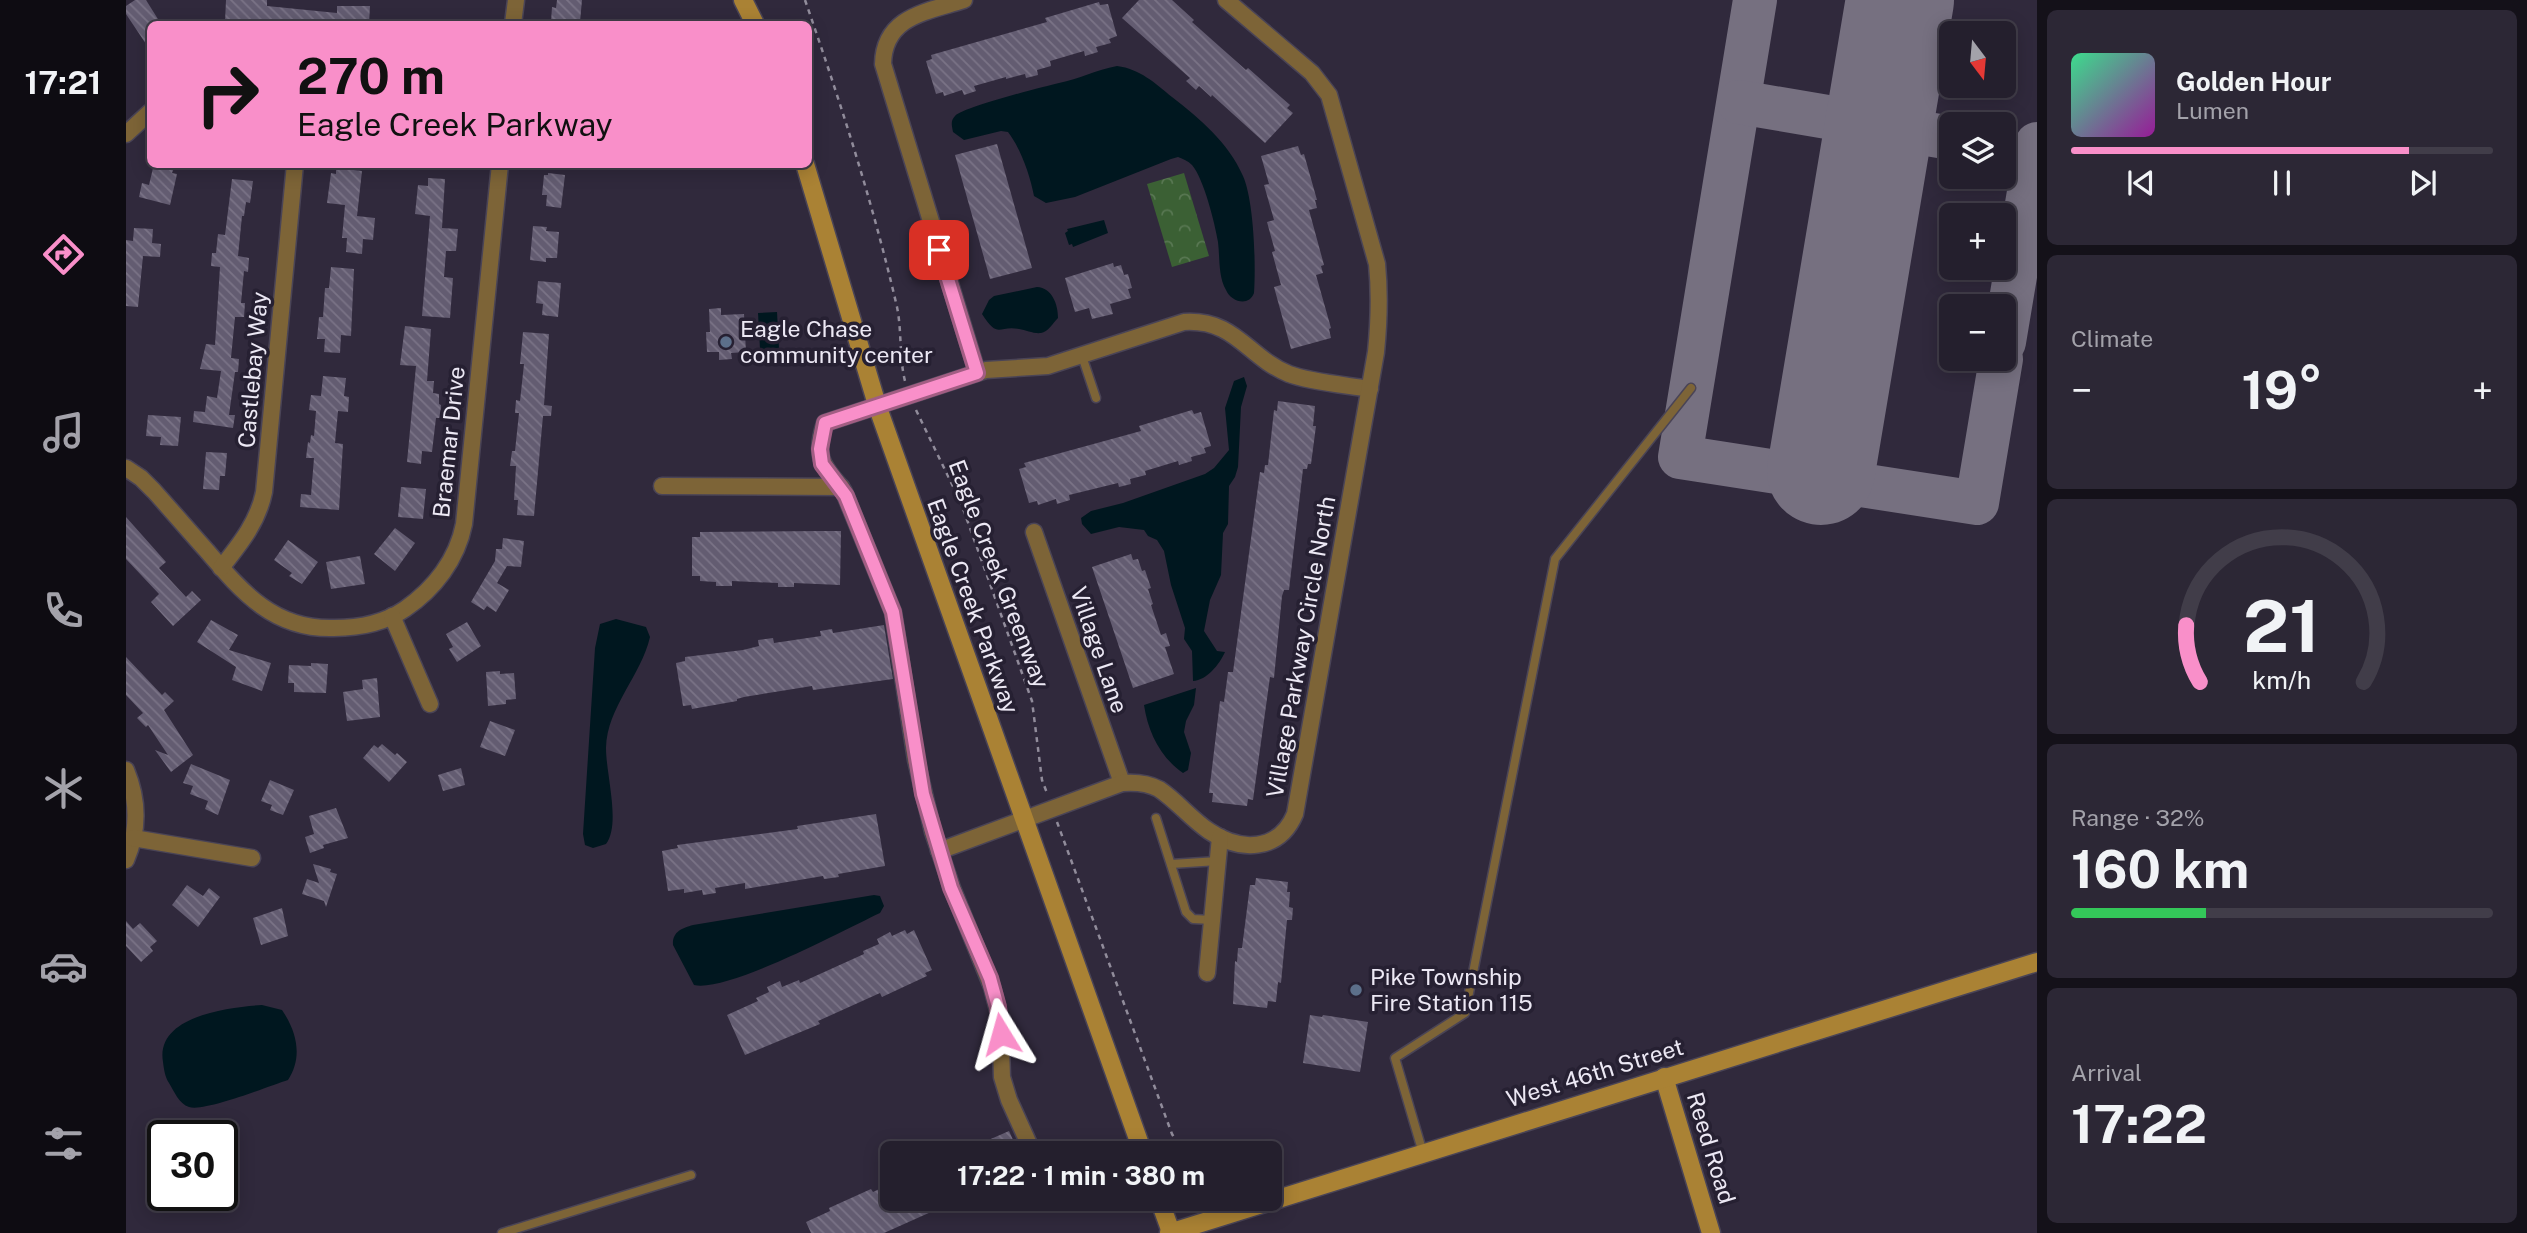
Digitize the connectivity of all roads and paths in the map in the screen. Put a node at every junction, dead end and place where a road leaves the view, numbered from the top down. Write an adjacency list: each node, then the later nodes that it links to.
1 (516, 0): 6 (street)
2 (743, 0): 7 (main road)
3 (805, 0): 17 (path, Eagle Creek Greenway)
4 (964, 0): 14 (street)
5 (1226, 0): 16 (street, Village Parkway Circle North)
6 (513, 21)
7 (754, 21)
8 (147, 114): 9 (street)
9 (129, 126)
10 (295, 168): 24 (street, Castlebay Way)
11 (500, 168): 25 (street, Braemar Drive)
12 (806, 168): 19 (main road, Eagle Creek Parkway)
13 (1082, 356): 14 (street); 16 (street); 18 (lane)
14 (977, 373): 17 (street)
15 (1691, 388): 46 (lane)
16 (1370, 389): 33 (street, Village Parkway Circle North)
17 (909, 397): 19 (street); 29 (path, Eagle Creek Greenway)
18 (1096, 398)
19 (878, 408): 22 (street); 31 (main road, Eagle Creek Parkway)
20 (126, 468): 24 (street, Braemar Drive)
21 (662, 486): 22 (street)
22 (841, 487): 34 (street)
23 (1034, 532): 28 (street, Village Lane)
24 (221, 568): 25 (street, Braemar Drive)
25 (392, 616): 26 (street)
26 (430, 704)
27 (126, 769): 32 (street)
28 (1122, 782): 29 (street); 33 (street, Village Parkway Circle North)
29 (1052, 809): 31 (street); 45 (path, Eagle Creek Greenway)
30 (1156, 818): 38 (lane)
31 (1024, 820): 34 (street); 44 (main road, Eagle Creek Parkway)
32 (134, 838): 35 (street); 36 (street)
33 (1220, 838): 37 (street)
34 (939, 851): 43 (street)
35 (252, 858)
36 (126, 860)
37 (1218, 861): 38 (lane); 39 (street)
38 (1171, 864): 39 (lane)
39 (1212, 920): 41 (street)
40 (2037, 962): 42 (main road, West 46th Street)
41 (1206, 973)
42 (1664, 1077): 46 (main road, West 46th Street); 51 (main road, Reed Road)
43 (1028, 1141)
44 (1139, 1141)
45 (1176, 1141)
46 (1423, 1153): 50 (main road, West 46th Street)
47 (691, 1175): 49 (lane)
48 (1163, 1211): 50 (main road)
49 (502, 1233)
50 (1170, 1233)
51 (1711, 1233)

